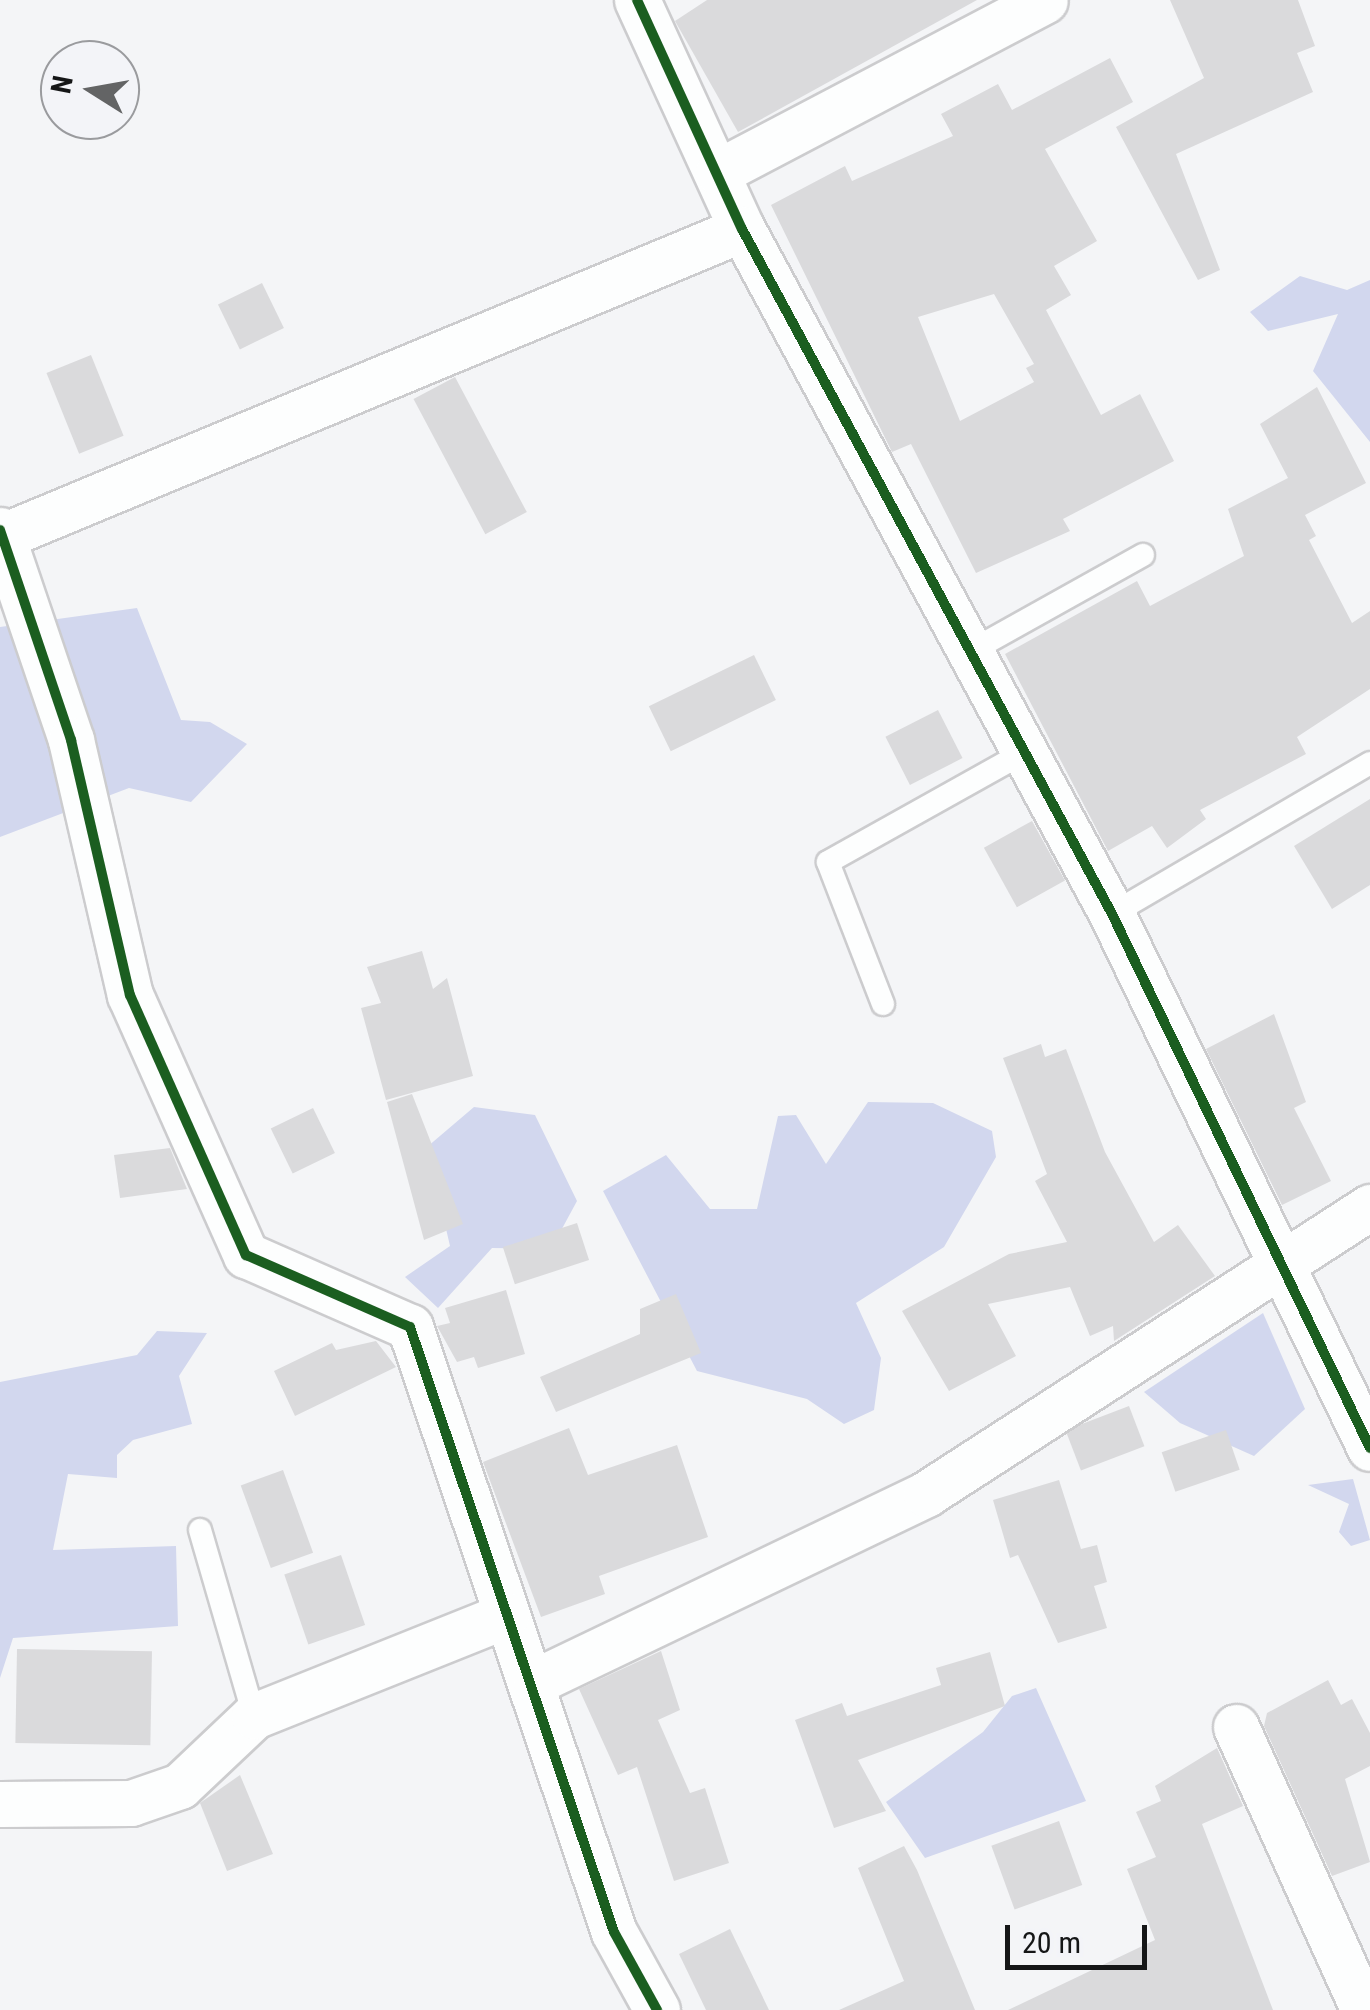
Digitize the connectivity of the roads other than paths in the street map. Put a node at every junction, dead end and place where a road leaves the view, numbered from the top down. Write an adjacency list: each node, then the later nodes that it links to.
1 (637, 0): 3 (street)
2 (1045, 0): 3 (street)
3 (718, 172): 4 (street)
4 (742, 229): 5 (street); 7 (street)
5 (2, 533): 16 (street)
6 (1143, 555): 7 (lane)
7 (971, 651): 8 (street)
8 (1021, 754): 10 (street); 11 (lane)
9 (1370, 763): 10 (lane)
10 (1112, 914): 13 (street)
11 (883, 1004)
12 (1370, 1207): 13 (street)
13 (1278, 1269): 14 (street); 17 (street)
14 (1370, 1448)
15 (200, 1530): 18 (lane)
16 (507, 1615): 17 (street); 18 (street)
17 (536, 1682): 21 (street)
18 (254, 1716): 20 (street)
19 (1236, 1727): 22 (street)
20 (0, 1804)
21 (657, 2010)
22 (1364, 2010)

